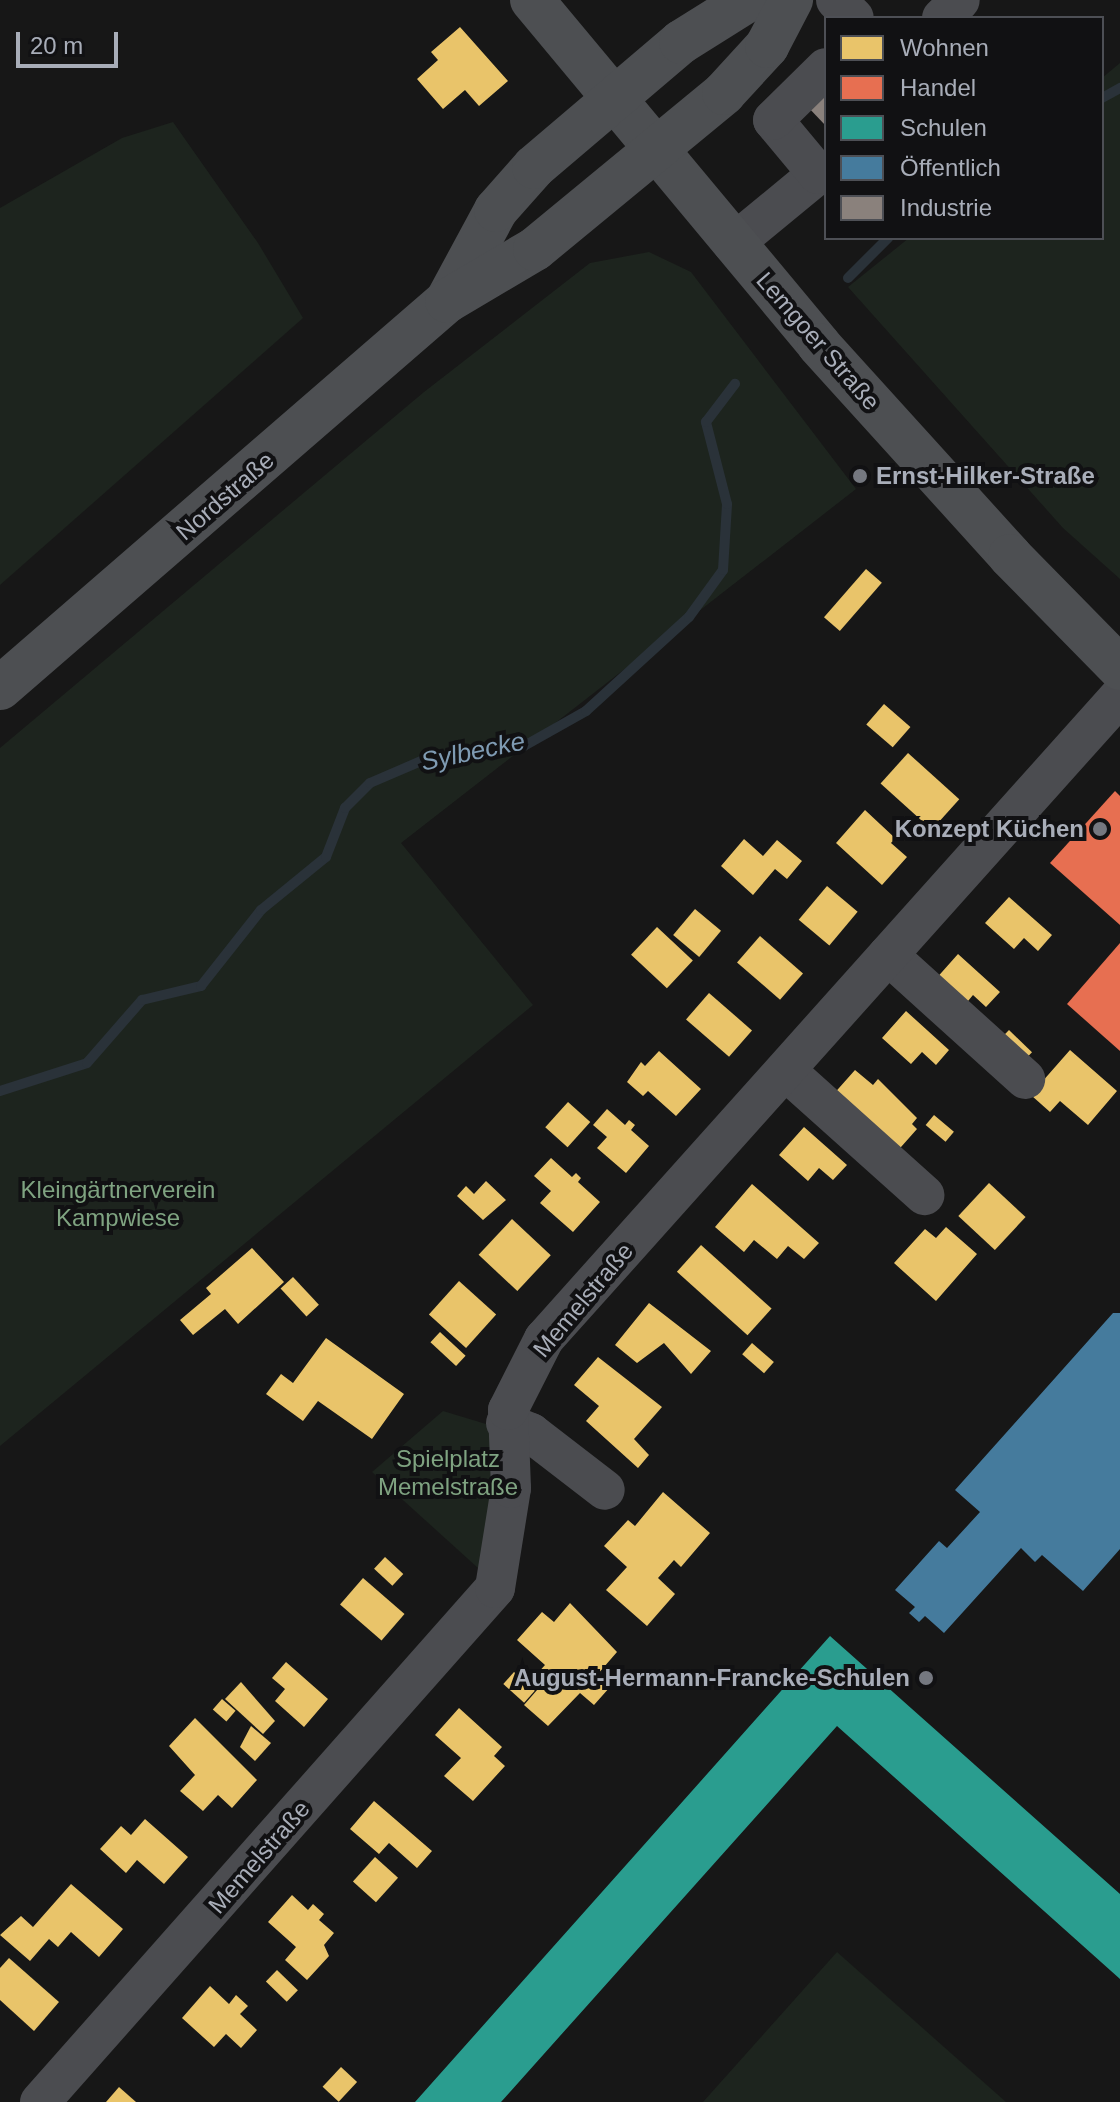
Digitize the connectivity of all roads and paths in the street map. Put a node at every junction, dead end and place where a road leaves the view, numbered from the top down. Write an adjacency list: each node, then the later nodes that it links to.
1 (532, 0): 9 (main road, Lemgoer Straße)
2 (748, 0): 9 (main road)
3 (791, 0): 10 (main road, Nordstraße)
4 (836, 0): 6 (street)
5 (960, 0): 7 (street)
6 (852, 16)
7 (944, 16)
8 (824, 70): 11 (street)
9 (613, 100): 10 (main road, Lemgoer Straße); 12 (main road, Nordstraße)
10 (655, 151): 11 (main road, Lemgoer Straße); 12 (main road, Nordstraße)
11 (733, 244): 13 (main road, Lemgoer Straße)
12 (447, 301): 14 (main road, Nordstraße)
13 (1120, 668)
14 (0, 688)
15 (1120, 696): 16 (street, Memelstraße)
16 (888, 955): 17 (street, Memelstraße); 18 (street)
17 (786, 1071): 19 (street); 20 (street, Memelstraße)
18 (1025, 1079)
19 (924, 1195)
20 (506, 1423): 21 (street); 22 (street, Memelstraße)
21 (605, 1490)
22 (40, 2102)

